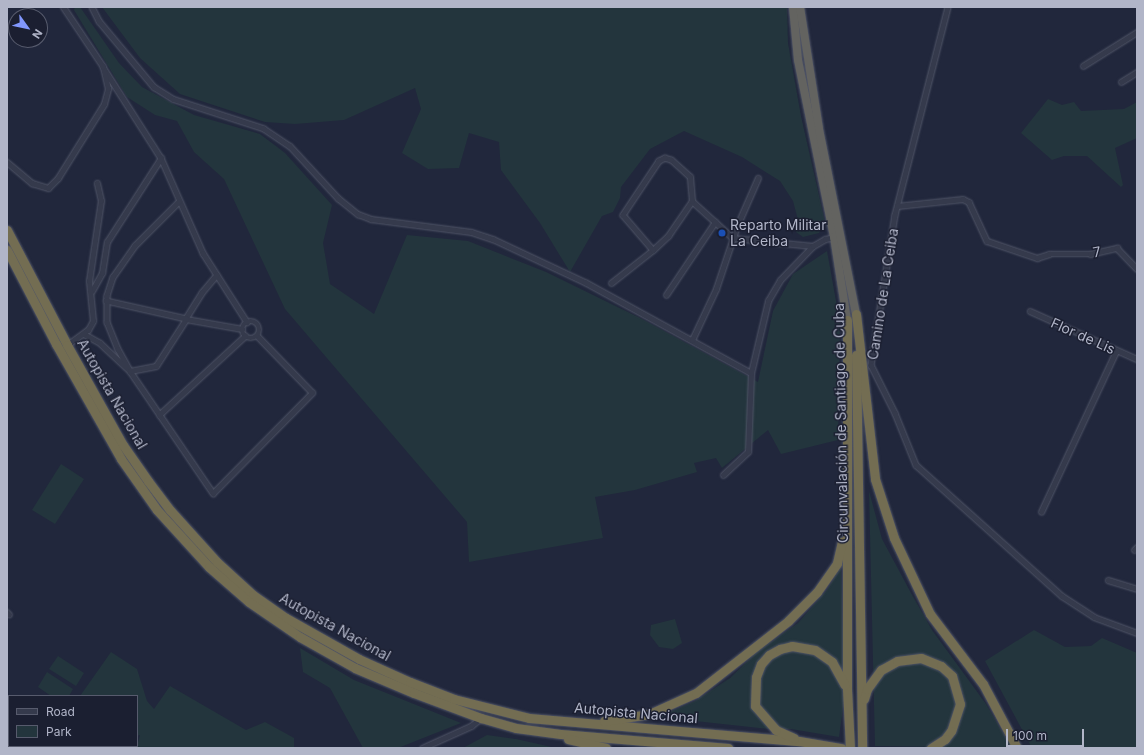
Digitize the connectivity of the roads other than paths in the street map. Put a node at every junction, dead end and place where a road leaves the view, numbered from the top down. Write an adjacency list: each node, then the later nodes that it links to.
1 (63, 7): 8 (street)
2 (92, 7): 40 (street)
3 (793, 7): 20 (highway, Circunvalación de Santiago de Cuba)
4 (800, 7): 20 (highway, Circunvalación de Santiago de Cuba)
5 (948, 7): 17 (street, Camino de La Ceiba)
6 (1137, 32): 7 (street)
7 (1084, 66)
8 (103, 67): 11 (street); 12 (street)
9 (1137, 72): 10 (street)
10 (1121, 82)
11 (161, 158): 16 (street); 28 (street)
12 (7, 162)
13 (758, 178): 21 (street)
14 (97, 183): 28 (street)
15 (692, 201): 18 (street); 24 (street); 24 (street)
16 (179, 202): 26 (street); 30 (street)
17 (897, 206): 25 (street, 7); 47 (street, Camino de La Ceiba)
18 (715, 222): 21 (street); 29 (street)
19 (7, 230): 41 (highway, Autopista Nacional)
20 (838, 236): 22 (street); 32 (highway, Circunvalación de Santiago de Cuba); 34 (highway, Circunvalación de Santiago de Cuba)
21 (733, 238): 22 (street); 40 (street)
22 (813, 246): 46 (street)
23 (7, 250): 57 (highway, Autopista Nacional)
24 (653, 250): 27 (street)
25 (1137, 269)
26 (217, 276): 33 (street); 35 (street)
27 (611, 283)
28 (92, 291): 37 (street)
29 (666, 294)
30 (106, 301): 33 (street); 45 (street)
31 (1030, 312): 42 (street, Flor de Lis)
32 (856, 314): 44 (highway); 56 (highway, Circunvalación de Santiago de Cuba)
33 (186, 319): 36 (street); 45 (street)
34 (847, 320): 50 (highway, Circunvalación de Santiago de Cuba)
35 (247, 322): 36 (street); 39 (street)
36 (242, 328): 38 (street)
37 (84, 334): 41 (street); 45 (street)
38 (245, 336): 39 (street); 48 (street)
39 (258, 336): 48 (street)
40 (692, 340): 46 (street)
41 (67, 345): 58 (highway, Autopista Nacional)
42 (1116, 350): 43 (street, Flor de Lis); 51 (street)
43 (1137, 359)
44 (862, 365): 47 (street); 68 (highway)
45 (130, 371): 48 (street)
46 (752, 373): 49 (street)
47 (876, 377): 54 (street, Camino de La Ceiba)
48 (159, 416)
49 (724, 476)
50 (847, 477): 55 (highway, Circunvalación de Santiago de Cuba); 58 (highway)
51 (1041, 512)
52 (1108, 580): 53 (street)
53 (1137, 589)
54 (1137, 633)
55 (847, 689): 60 (highway); 65 (highway, Circunvalación de Santiago de Cuba)
56 (861, 708): 66 (highway, Circunvalación de Santiago de Cuba); 67 (highway)
57 (481, 718): 59 (highway, Autopista Nacional); 61 (street)
58 (586, 723): 60 (highway, Autopista Nacional)
59 (516, 728): 62 (highway); 63 (highway, Autopista Nacional)
60 (799, 741): 64 (highway, Autopista Nacional)
61 (422, 748)
62 (606, 748)
63 (728, 748)
64 (841, 748)
65 (850, 748)
66 (862, 748)
67 (931, 748)
68 (1017, 748)

